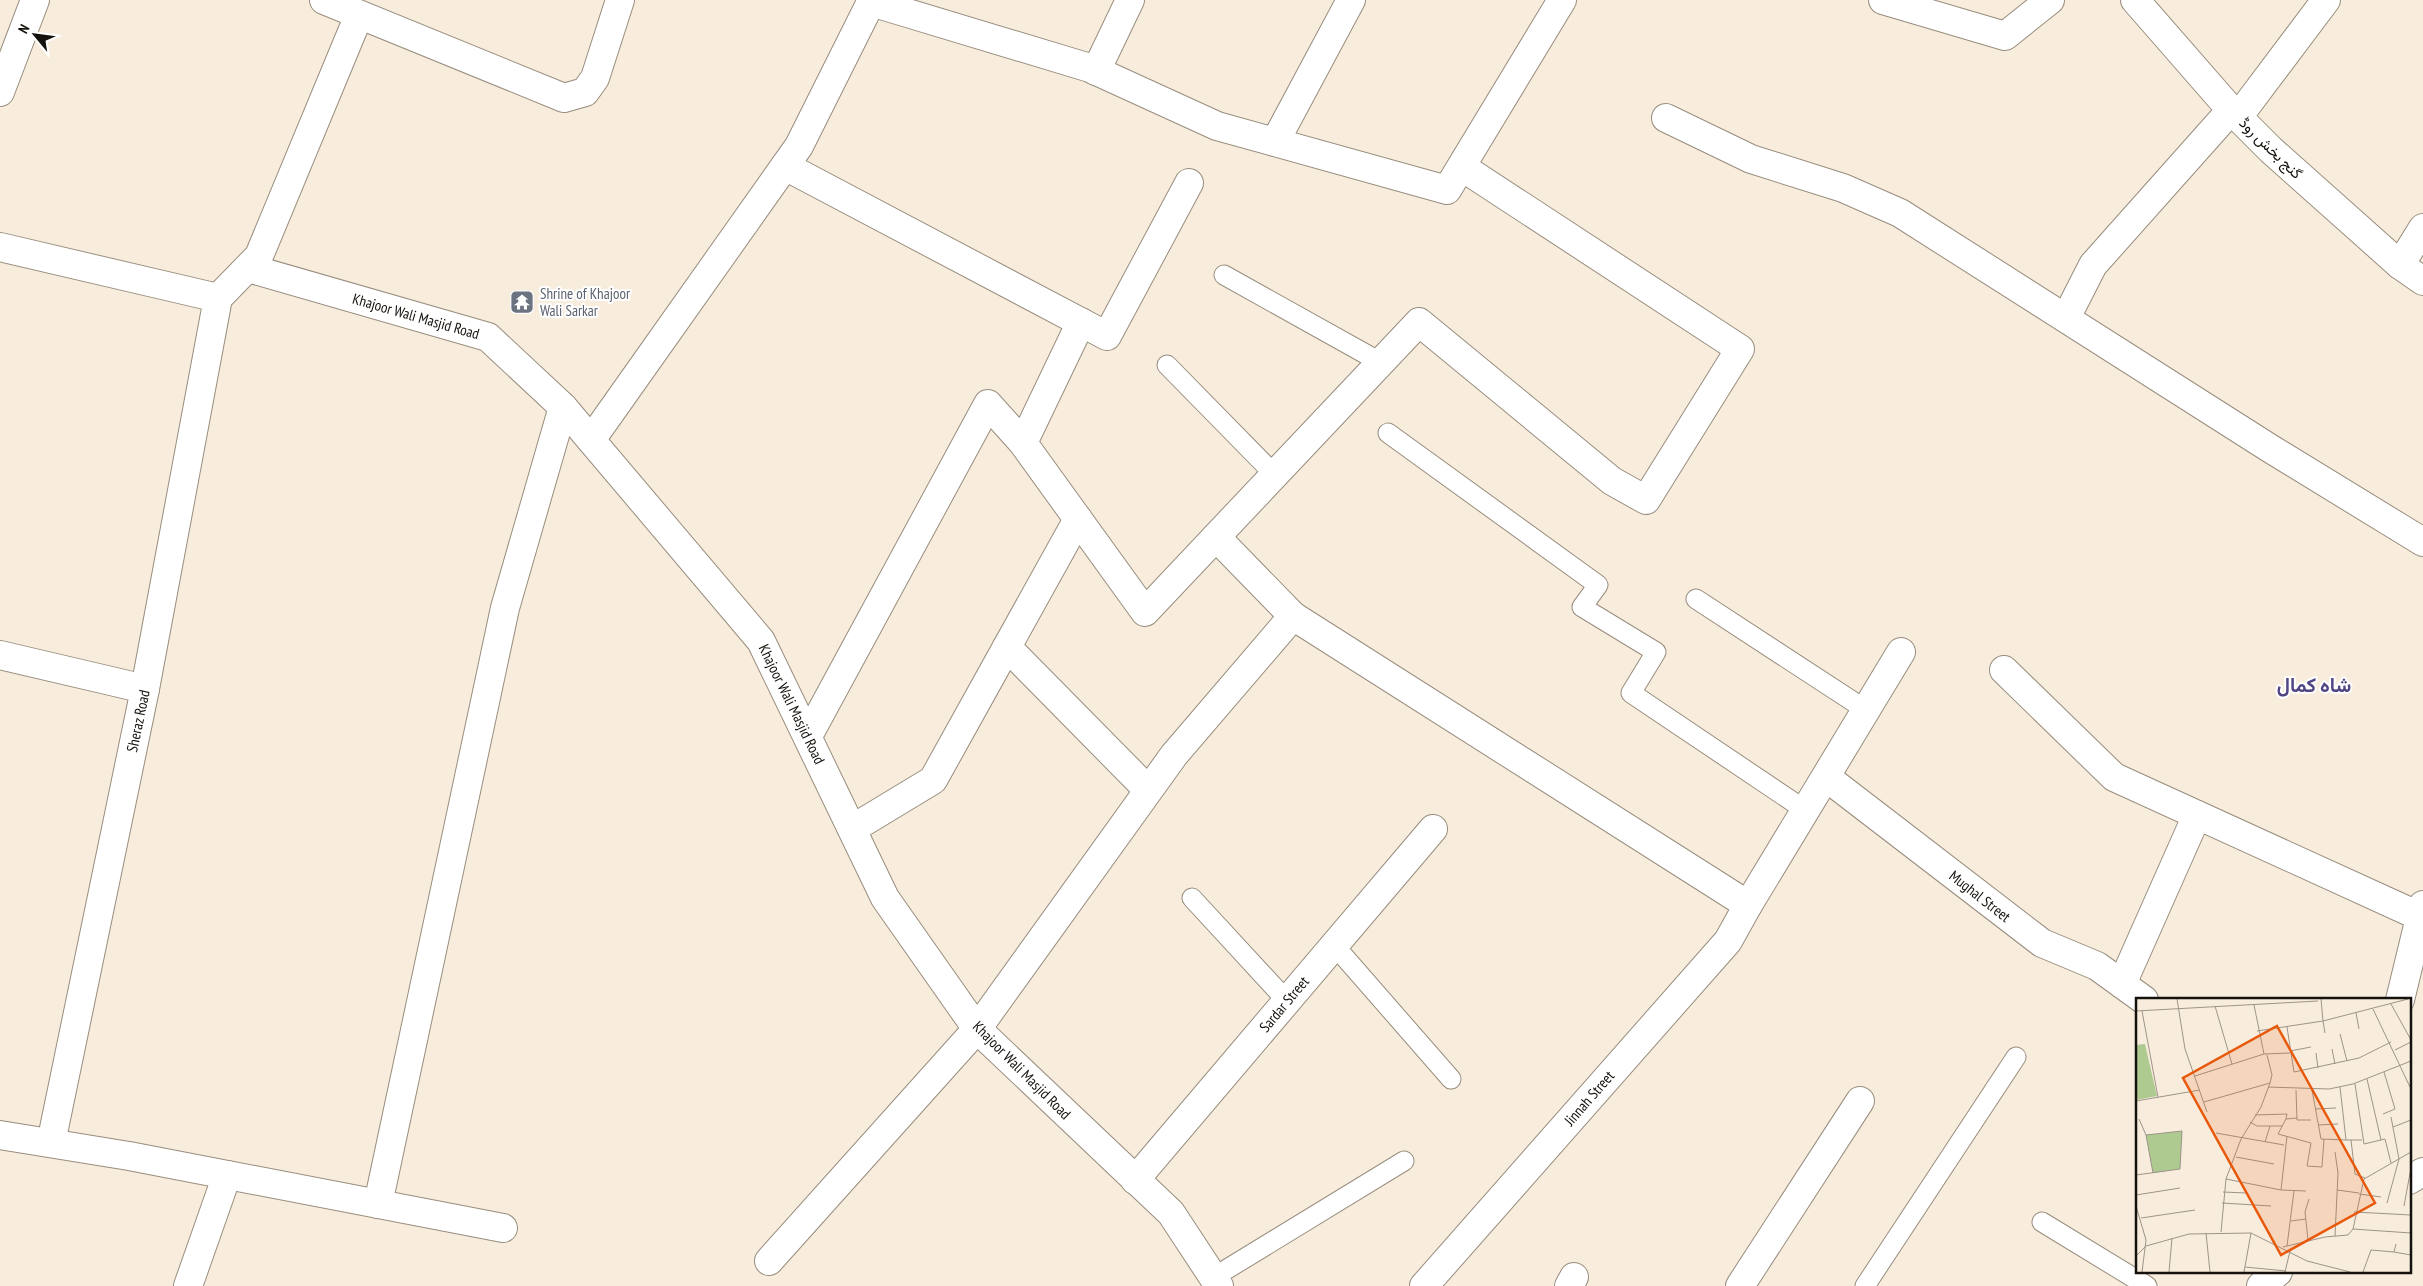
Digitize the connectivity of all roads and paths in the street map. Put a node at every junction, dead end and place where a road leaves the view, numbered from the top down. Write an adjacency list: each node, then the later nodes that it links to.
1 (35, 0): 13 (street)
2 (620, 0): 11 (street)
3 (1130, 0): 12 (street)
4 (1350, 0): 16 (street)
5 (1562, 0): 18 (street)
6 (1884, 0): 7 (street)
7 (2050, 0)
8 (2135, 0): 14 (street, گنج بخش روڈ)
9 (2326, 0): 14 (street)
10 (871, 1): 12 (street); 17 (street)
11 (340, 5): 23 (street)
12 (1096, 71): 16 (street)
13 (0, 92)
14 (2235, 113): 22 (street, گنج بخش روڈ); 27 (street)
15 (1666, 118): 27 (street)
16 (1275, 142): 18 (street)
17 (785, 166): 28 (street); 33 (street)
18 (1462, 167): 29 (street)
19 (1189, 183): 28 (street)
20 (2423, 228): 22 (street)
21 (0, 247): 26 (street)
22 (2400, 264): 25 (street, گنج بخش روڈ)
23 (248, 268): 26 (street); 31 (street, Khajoor Wali Masjid Road)
24 (1224, 275): 29 (lane)
25 (2423, 281)
26 (218, 298): 45 (street, Sheraz Road)
27 (2066, 318): 38 (street)
28 (1081, 322): 34 (street)
29 (1380, 362): 35 (street)
30 (1167, 364): 35 (lane)
31 (563, 407): 33 (street, Khajoor Wali Masjid Road); 73 (street)
32 (1388, 433): 50 (lane)
33 (591, 440): 47 (street, Khajoor Wali Masjid Road)
34 (1023, 443): 36 (street); 47 (street)
35 (1274, 475): 37 (street)
36 (1078, 519): 37 (street); 41 (street)
37 (1216, 537): 40 (street)
38 (2423, 542)
39 (1696, 599): 46 (lane)
40 (1293, 616): 49 (street); 55 (street)
41 (1007, 647): 49 (street); 53 (street)
42 (1901, 652): 46 (street, Jinnah Street)
43 (0, 655): 45 (street)
44 (2004, 670): 51 (street)
45 (145, 689): 67 (street, Sheraz Road)
46 (1866, 710): 48 (street, Jinnah Street)
47 (808, 736): 53 (street, Khajoor Wali Masjid Road)
48 (1826, 777): 50 (street, Jinnah Street); 58 (street, Mughal Street)
49 (1148, 790): 62 (street)
50 (1805, 810): 55 (street, Jinnah Street)
51 (2197, 815): 56 (street); 58 (street)
52 (1433, 828): 57 (street, Sardar Street)
53 (852, 829): 62 (street, Khajoor Wali Masjid Road)
54 (1192, 898): 61 (lane)
55 (1748, 905): 80 (street, Jinnah Street)
56 (2421, 910): 60 (street)
57 (1334, 945): 61 (street, Sardar Street); 64 (lane)
58 (2122, 984): 59 (street, Mughal Street)
59 (2141, 998)
60 (2400, 998)
61 (1286, 1001): 72 (street, Sardar Street)
62 (977, 1029): 72 (street, Khajoor Wali Masjid Road); 76 (street)
63 (2016, 1058): 82 (lane)
64 (1451, 1079)
65 (1860, 1101): 81 (street)
66 (0, 1135): 67 (street)
67 (51, 1143): 70 (street)
68 (1404, 1161): 78 (lane)
69 (2423, 1172): 71 (street)
70 (227, 1175): 73 (street); 79 (street)
71 (2410, 1179)
72 (1135, 1180): 78 (street, Khajoor Wali Masjid Road)
73 (378, 1204): 75 (street)
74 (2042, 1222): 83 (lane)
75 (503, 1228)
76 (769, 1261)
77 (2276, 1274): 84 (street)
78 (1216, 1282)
79 (188, 1286)
80 (1424, 1286)
81 (1740, 1286)
82 (1865, 1286)
83 (2147, 1286)
84 (2261, 1286)

